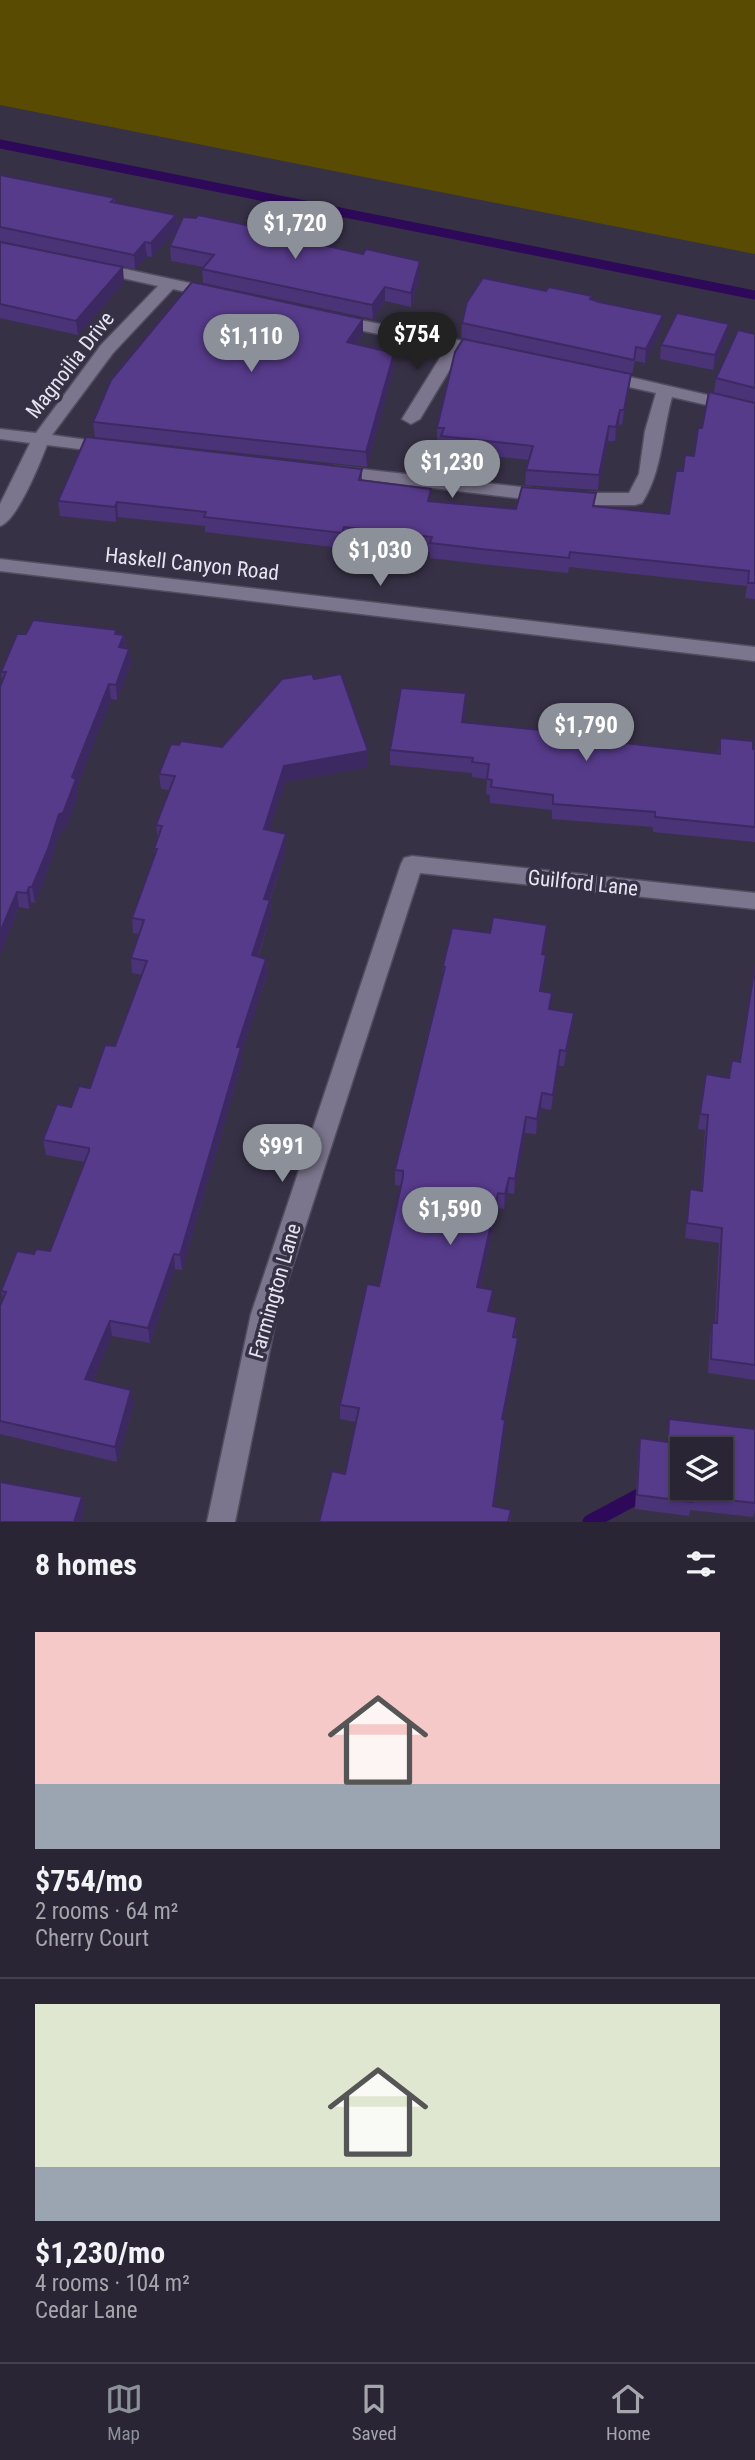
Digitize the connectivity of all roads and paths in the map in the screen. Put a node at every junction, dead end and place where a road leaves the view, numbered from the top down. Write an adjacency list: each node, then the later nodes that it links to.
1 (78, 264): 2 (street)
2 (169, 284): 3 (street); 12 (street, Magnoilia Drive)
3 (232, 297)
4 (322, 317): 5 (street)
5 (456, 345): 6 (street); 10 (street)
6 (503, 355)
7 (590, 373): 8 (street)
8 (666, 389): 9 (street); 14 (street)
9 (755, 411)
10 (411, 419)
11 (0, 434): 12 (street)
12 (40, 440): 13 (street); 15 (street, Magnoilia Drive)
13 (123, 449)
14 (317, 470)
15 (0, 520)
16 (0, 565): 17 (street, Haskell Canyon Road)
17 (755, 654)
18 (412, 864): 19 (street, Guilford Lane); 20 (street, Farmington Lane)
19 (755, 901)
20 (221, 1522)

